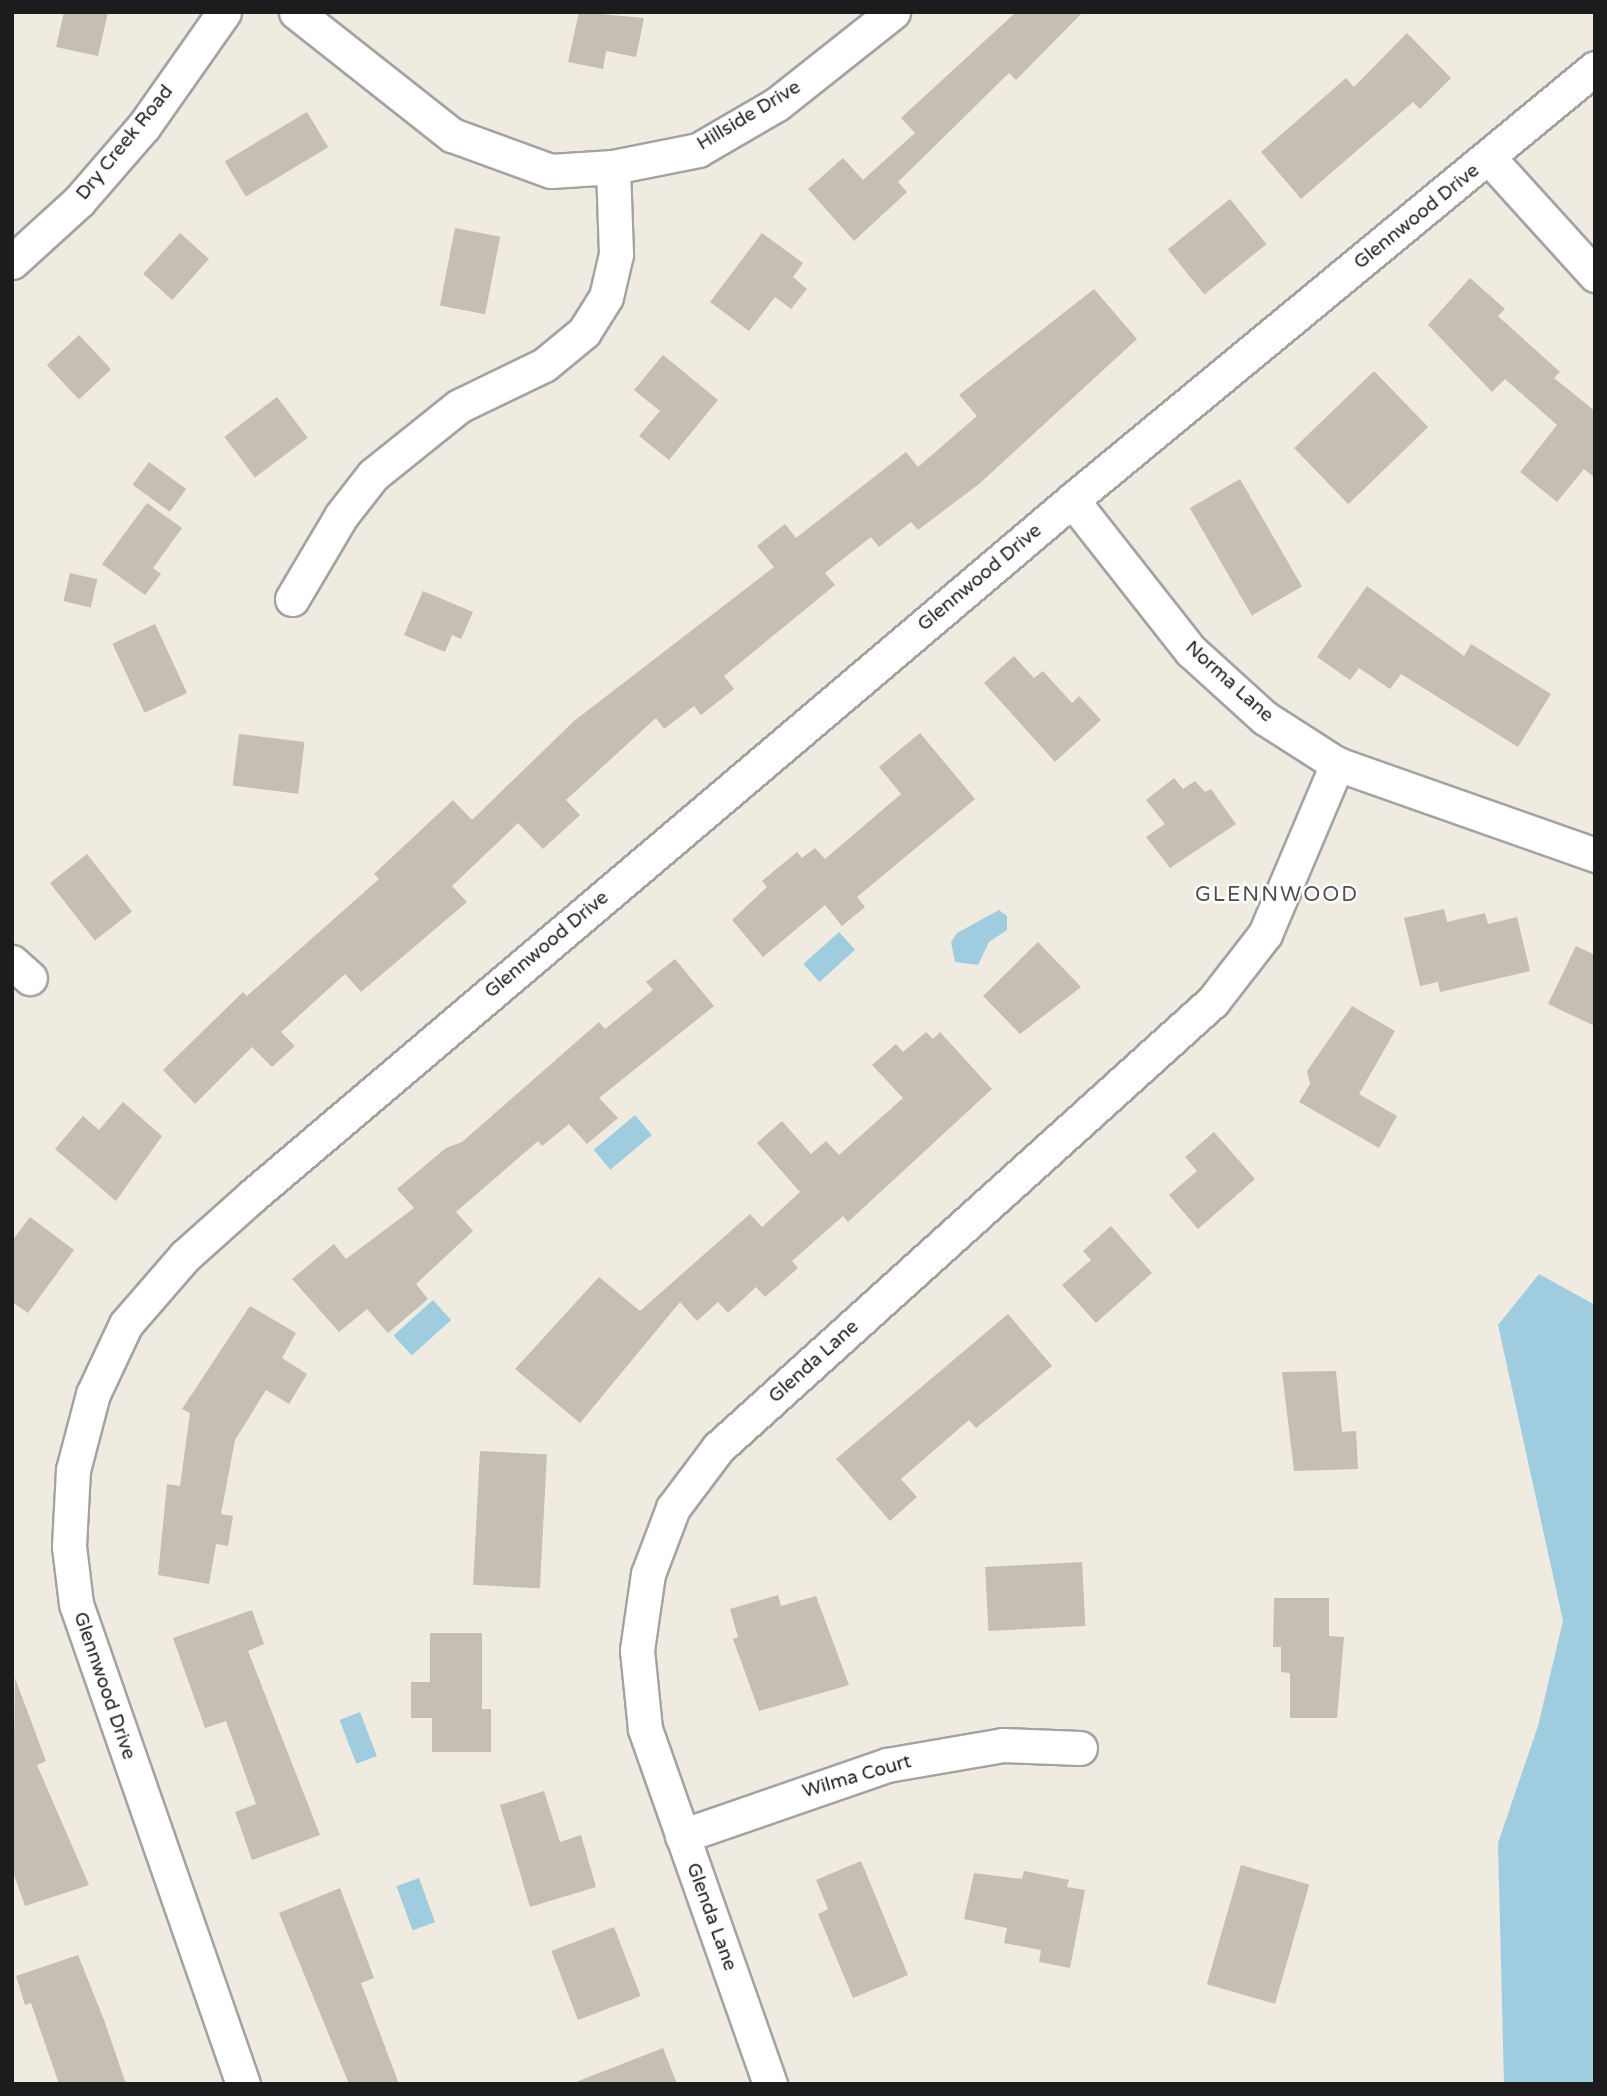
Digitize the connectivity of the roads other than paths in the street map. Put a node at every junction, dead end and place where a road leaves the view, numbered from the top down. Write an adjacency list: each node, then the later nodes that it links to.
1 (224, 12): 7 (street, Dry Creek Road)
2 (296, 12): 6 (street, Hillside Drive)
3 (893, 12): 6 (street, Hillside Drive)
4 (1595, 68): 5 (street, Glennwood Drive)
5 (1489, 158): 8 (street); 9 (street, Glennwood Drive)
6 (613, 167): 10 (street)
7 (12, 262)
8 (1595, 275)
9 (1072, 500): 11 (street, Norma Lane); 15 (street, Glennwood Drive)
10 (292, 599)
11 (1337, 764): 12 (street, Norma Lane); 14 (street, Glenda Lane)
12 (1595, 855)
13 (1080, 1748): 14 (street, Wilma Court)
14 (682, 1836): 16 (street, Glenda Lane)
15 (243, 2084)
16 (770, 2084)

